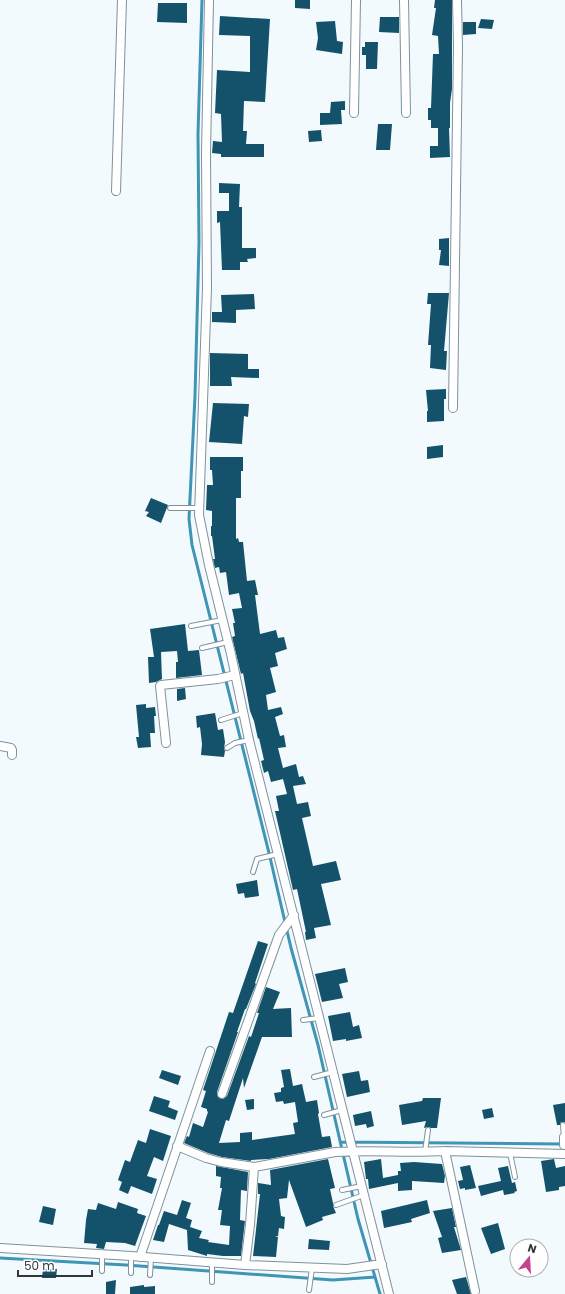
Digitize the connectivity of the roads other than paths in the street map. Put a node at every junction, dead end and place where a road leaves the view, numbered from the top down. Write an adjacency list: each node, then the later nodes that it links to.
1 (122, 0): 8 (street)
2 (209, 0): 11 (street)
3 (356, 0): 6 (street)
4 (404, 0): 7 (street)
5 (457, 0): 9 (street)
6 (354, 113)
7 (406, 113)
8 (116, 190)
9 (453, 408)
10 (170, 508): 11 (lane)
11 (197, 508): 12 (street)
12 (220, 620): 13 (lane); 14 (street)
13 (191, 626)
14 (225, 643): 15 (lane); 16 (street)
15 (202, 648)
16 (232, 676): 17 (street); 20 (street)
17 (241, 714): 18 (lane); 19 (street)
18 (221, 720)
19 (246, 740): 22 (lane); 24 (street)
20 (166, 743)
21 (0, 746): 23 (street)
22 (227, 748)
23 (12, 755)
24 (277, 854): 25 (lane); 26 (street)
25 (253, 872)
26 (294, 915): 27 (street); 32 (street)
27 (316, 1018): 28 (lane); 30 (street)
28 (304, 1020)
29 (210, 1051): 37 (street)
30 (330, 1073): 31 (lane); 33 (street)
31 (316, 1076)
32 (222, 1094)
33 (339, 1110): 34 (lane); 38 (street)
34 (326, 1114)
35 (563, 1125): 42 (lane)
36 (428, 1130): 39 (lane)
37 (177, 1146): 43 (street); 51 (street)
38 (351, 1150): 39 (street); 43 (street); 45 (street)
39 (426, 1150): 40 (street)
40 (445, 1151): 41 (street); 62 (street)
41 (510, 1152): 42 (street); 44 (lane)
42 (564, 1154)
43 (254, 1167): 54 (street)
44 (515, 1177)
45 (359, 1186): 46 (lane); 47 (street)
46 (344, 1190)
47 (362, 1195): 48 (lane); 55 (street)
48 (336, 1205)
49 (0, 1248): 50 (street)
50 (102, 1257): 51 (street); 56 (lane)
51 (134, 1258): 52 (street); 58 (lane)
52 (151, 1260): 53 (street); 59 (lane)
53 (212, 1265): 54 (street); 60 (lane)
54 (244, 1265): 57 (street)
55 (379, 1265): 57 (street); 63 (street)
56 (102, 1269)
57 (312, 1270): 61 (lane)
58 (131, 1271)
59 (150, 1274)
60 (212, 1282)
61 (309, 1290)
62 (475, 1291)
63 (389, 1294)

